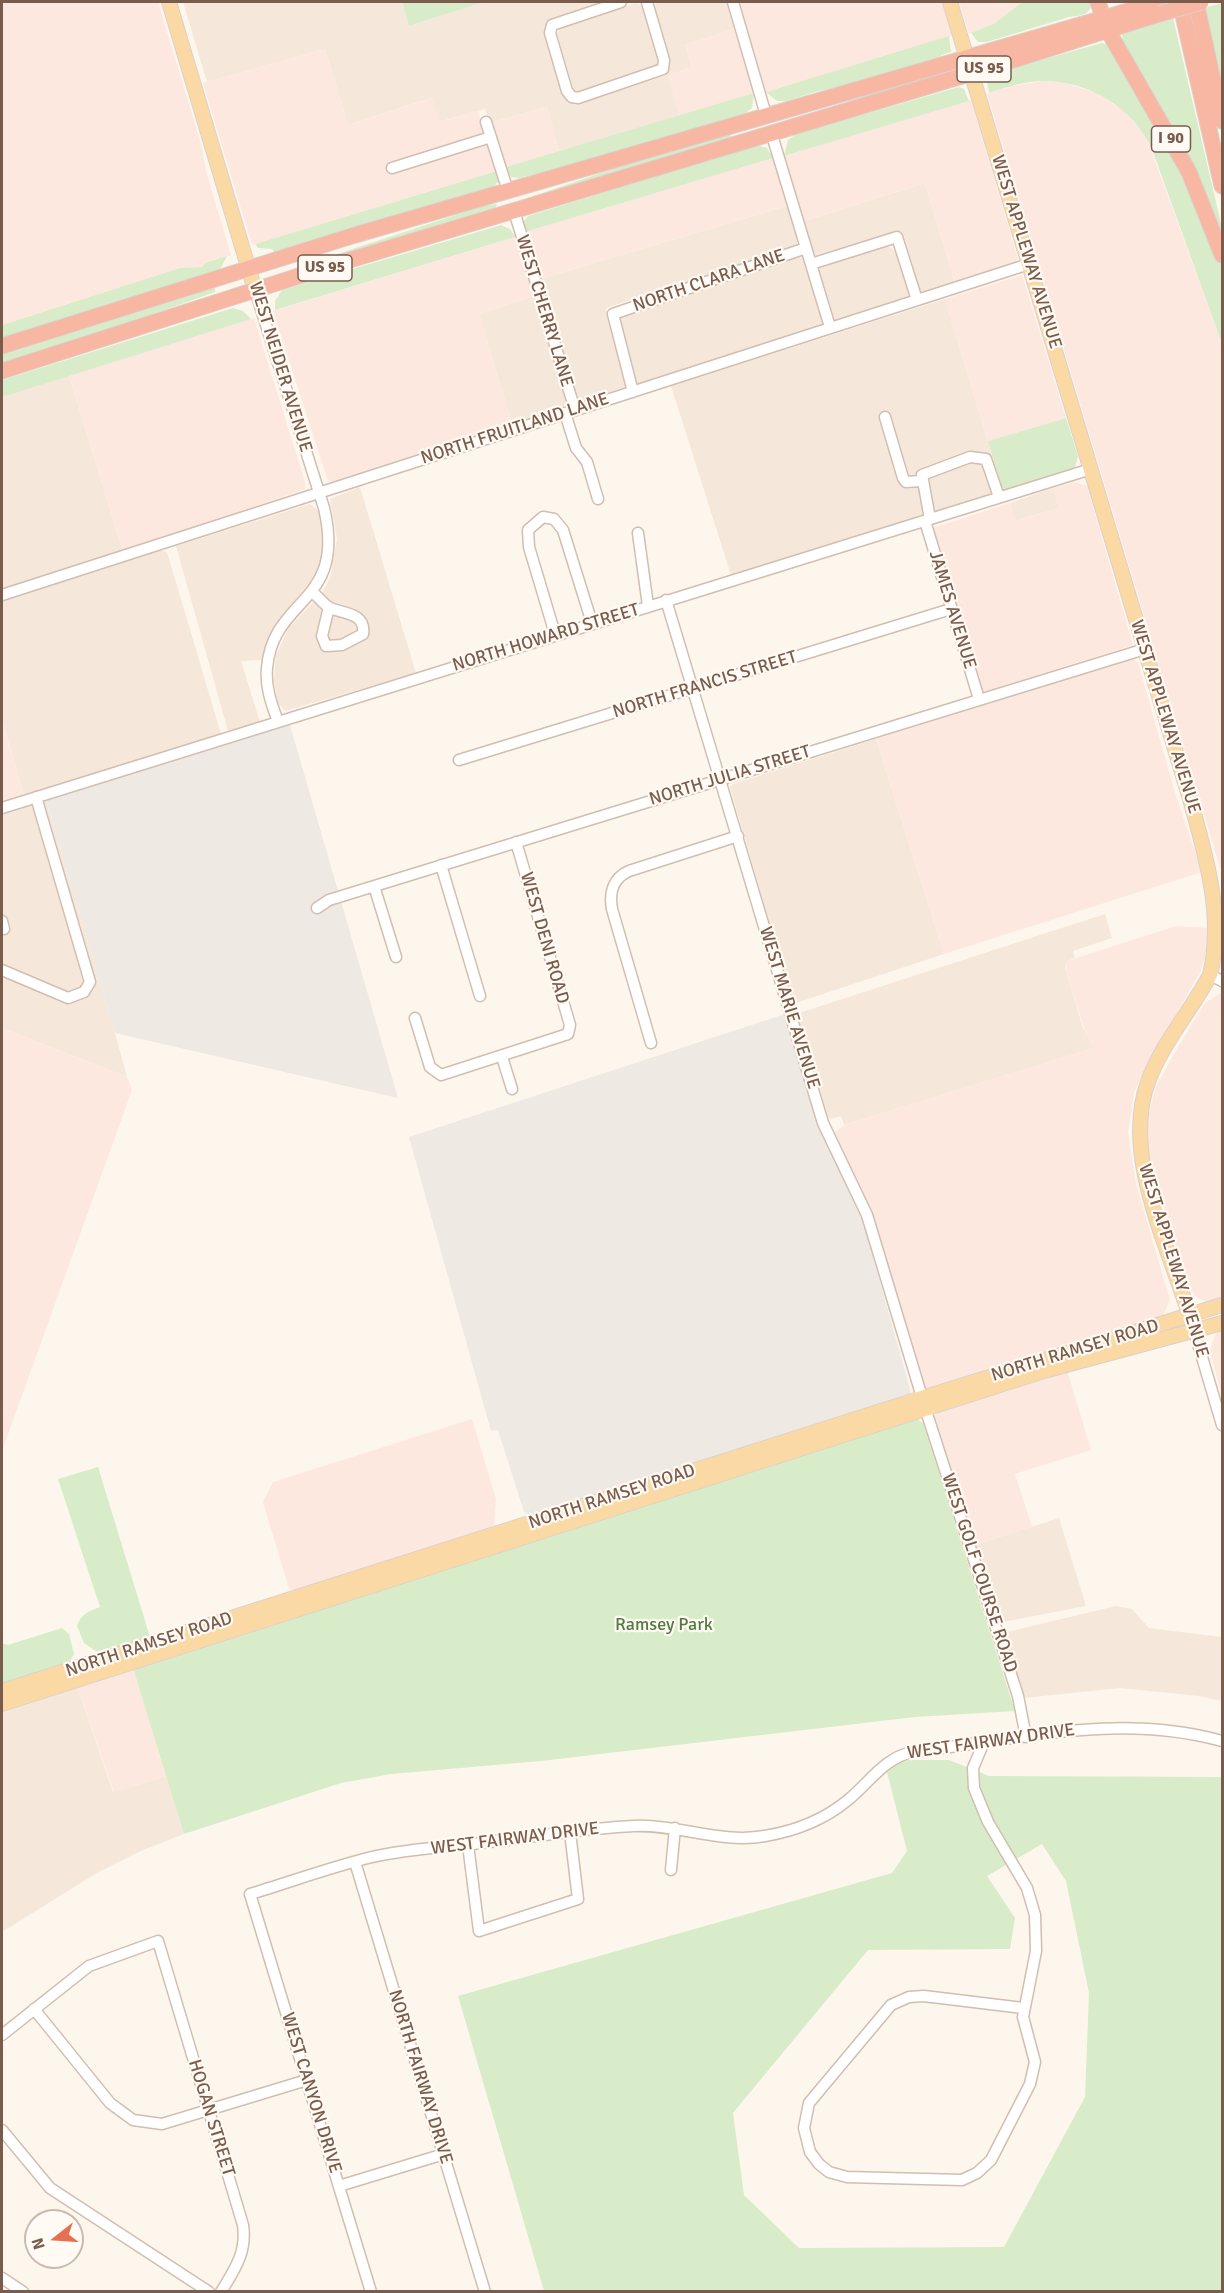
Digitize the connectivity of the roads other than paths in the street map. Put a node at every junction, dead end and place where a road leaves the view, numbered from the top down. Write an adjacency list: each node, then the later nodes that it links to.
1 (169, 2): 31 (main road, WEST NEIDER AVENUE)
2 (621, 2): 3 (street)
3 (647, 2)
4 (733, 2): 15 (street)
5 (950, 2): 12 (main road, WEST APPLEWAY AVENUE)
6 (1098, 2): 11 (highway)
7 (1180, 2): 23 (highway, I 90)
8 (1196, 2): 16 (highway)
9 (1201, 2): 10 (highway, US 95, bridge)
10 (1158, 6): 11 (highway, US 95)
11 (1105, 23): 12 (highway, US 95); 13 (highway, US 95); 28 (highway, I 90)
12 (967, 58): 13 (main road, WEST APPLEWAY AVENUE); 14 (highway, US 95)
13 (972, 73): 18 (highway, US 95); 30 (main road, WEST APPLEWAY AVENUE)
14 (794, 107): 15 (highway, US 95); 18 (highway)
15 (766, 116): 20 (highway); 22 (highway, US 95)
16 (1222, 121)
17 (486, 122): 19 (street)
18 (771, 132): 20 (highway, US 95); 27 (street)
19 (491, 138): 21 (street); 24 (street)
20 (739, 142): 25 (highway, US 95)
21 (392, 168)
22 (540, 181): 24 (highway, US 95); 25 (highway)
23 (1222, 186)
24 (508, 191): 26 (highway); 31 (highway, US 95)
25 (514, 211): 26 (highway, US 95); 38 (street, WEST CHERRY LANE)
26 (486, 220): 32 (highway, US 95)
27 (806, 248): 29 (street); 37 (street, NORTH CLARA LANE)
28 (1222, 255)
29 (811, 264): 33 (street); 34 (street)
30 (1029, 264): 33 (street, NORTH FRUITLAND LANE); 40 (main road, WEST APPLEWAY AVENUE)
31 (249, 268): 32 (main road, WEST NEIDER AVENUE); 35 (highway, US 95)
32 (255, 290): 36 (highway, US 95); 42 (street, WEST NEIDER AVENUE)
33 (917, 300): 34 (street, NORTH FRUITLAND LANE)
34 (830, 327): 37 (street, NORTH FRUITLAND LANE)
35 (2, 346)
36 (2, 370)
37 (633, 392): 38 (street, NORTH FRUITLAND LANE)
38 (570, 411): 42 (street, NORTH FRUITLAND LANE); 44 (street, WEST CHERRY LANE)
39 (885, 417): 41 (street)
40 (1090, 469): 43 (street, NORTH HOWARD STREET); 55 (main road, WEST APPLEWAY AVENUE)
41 (921, 481): 43 (street); 45 (street, JAMES AVENUE)
42 (319, 491): 47 (street, WEST NEIDER AVENUE); 48 (street, NORTH FRUITLAND LANE)
43 (999, 497): 45 (street, NORTH HOWARD STREET)
44 (598, 500)
45 (927, 520): 49 (street, NORTH HOWARD STREET); 52 (street, JAMES AVENUE)
46 (638, 533): 50 (street)
47 (312, 592): 51 (street); 58 (street, WEST NEIDER AVENUE)
48 (2, 595)
49 (666, 600): 50 (street, NORTH HOWARD STREET); 56 (street, WEST MARIE AVENUE)
50 (648, 606): 53 (street, NORTH HOWARD STREET)
51 (329, 607)
52 (951, 609): 56 (street, NORTH FRANCIS STREET); 57 (street, JAMES AVENUE)
53 (592, 623): 54 (street, NORTH HOWARD STREET); 54 (street)
54 (555, 634): 58 (street, NORTH HOWARD STREET)
55 (1145, 649): 57 (street, NORTH JULIA STREET); 70 (main road, WEST APPLEWAY AVENUE)
56 (693, 688): 59 (street, NORTH FRANCIS STREET); 60 (street, WEST MARIE AVENUE)
57 (979, 699): 60 (street, NORTH JULIA STREET)
58 (278, 722): 61 (street, NORTH HOWARD STREET)
59 (459, 760)
60 (721, 779): 63 (street, WEST MARIE AVENUE); 64 (street, NORTH JULIA STREET)
61 (36, 798): 62 (street, NORTH HOWARD STREET); 69 (street)
62 (2, 808)
63 (738, 836): 74 (street); 81 (street, WEST MARIE AVENUE)
64 (516, 842): 65 (street, NORTH JULIA STREET); 75 (street, WEST DENI ROAD)
65 (441, 865): 66 (street, NORTH JULIA STREET); 72 (street)
66 (374, 886): 67 (street, NORTH JULIA STREET); 68 (street)
67 (317, 908)
68 (396, 957)
69 (2, 970)
70 (1209, 975): 71 (street); 78 (main road, WEST APPLEWAY AVENUE)
71 (1222, 981)
72 (480, 996)
73 (416, 1018): 75 (street)
74 (651, 1043)
75 (502, 1057): 76 (street)
76 (512, 1089)
77 (1222, 1305): 78 (main road, NORTH RAMSEY ROAD)
78 (1190, 1316): 80 (main road, WEST APPLEWAY AVENUE); 81 (main road, NORTH RAMSEY ROAD)
79 (1222, 1323): 80 (main road, NORTH RAMSEY ROAD)
80 (1194, 1330): 81 (main road, NORTH RAMSEY ROAD); 82 (street, WEST APPLEWAY AVENUE)
81 (924, 1404): 83 (main road, NORTH RAMSEY ROAD); 84 (main road, NORTH RAMSEY ROAD); 85 (street, WEST GOLF COURSE ROAD)
82 (1222, 1425)
83 (2, 1691)
84 (2, 1704)
85 (1026, 1737): 86 (street, WEST FAIRWAY DRIVE); 87 (street, WEST FAIRWAY DRIVE)
86 (1222, 1741)
87 (984, 1743): 88 (street, WEST FAIRWAY DRIVE); 94 (street)
88 (675, 1828): 89 (street, WEST FAIRWAY DRIVE); 92 (street)
89 (570, 1832): 90 (street, WEST FAIRWAY DRIVE); 90 (street)
90 (468, 1845): 91 (street, WEST FAIRWAY DRIVE)
91 (355, 1862): 93 (street, WEST FAIRWAY DRIVE); 100 (street, NORTH FAIRWAY DRIVE)
92 (671, 1870)
93 (250, 1894): 97 (street, WEST CANYON DRIVE)
94 (1023, 2008): 94 (street)
95 (34, 2009): 96 (street); 98 (street); 98 (street, HOGAN STREET)
96 (2, 2035)
97 (307, 2080): 98 (street); 101 (street, WEST CANYON DRIVE)
98 (209, 2110): 105 (street, HOGAN STREET)
99 (2, 2130): 104 (street)
100 (444, 2154): 101 (street); 107 (street, NORTH FAIRWAY DRIVE)
101 (339, 2186): 106 (street, WEST CANYON DRIVE)
102 (2, 2278): 103 (street)
103 (22, 2292)
104 (209, 2292)
105 (221, 2292)
106 (371, 2292)
107 (485, 2292)

